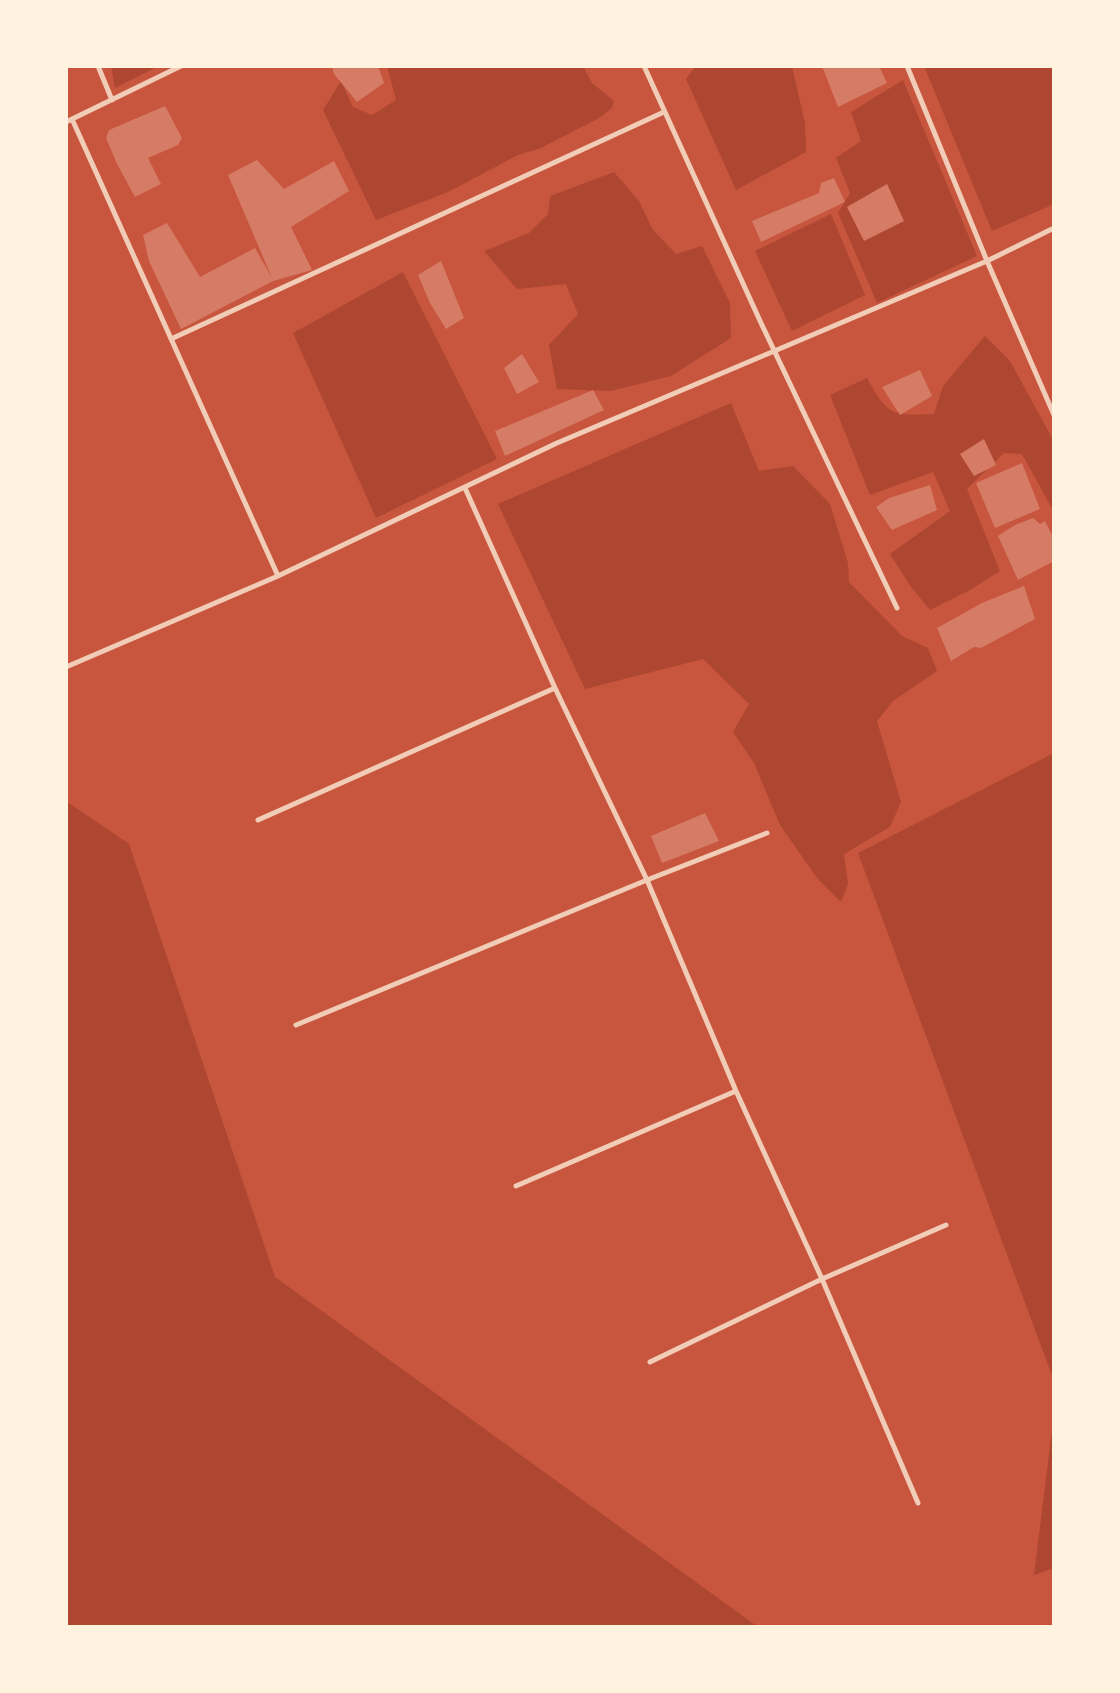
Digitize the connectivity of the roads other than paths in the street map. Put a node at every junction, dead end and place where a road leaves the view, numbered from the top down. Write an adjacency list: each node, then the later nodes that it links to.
1 (98, 66): 5 (street)
2 (182, 66): 5 (street)
3 (644, 66): 6 (street)
4 (907, 66): 9 (street)
5 (112, 100): 7 (street)
6 (664, 112): 10 (street); 11 (street)
7 (69, 121): 10 (street)
8 (1054, 228): 9 (street)
9 (986, 260): 11 (street); 12 (street)
10 (171, 339): 14 (street)
11 (775, 352): 13 (street); 15 (street)
12 (1054, 415)
13 (465, 488): 14 (street); 17 (street)
14 (278, 576): 16 (street)
15 (897, 608)
16 (66, 667)
17 (555, 688): 18 (street); 20 (street)
18 (258, 820)
19 (767, 833): 20 (street)
20 (647, 880): 21 (street); 22 (street)
21 (296, 1025)
22 (736, 1091): 23 (street); 25 (street)
23 (516, 1186)
24 (946, 1225): 25 (street)
25 (822, 1279): 26 (street); 27 (street)
26 (650, 1362)
27 (918, 1502)

